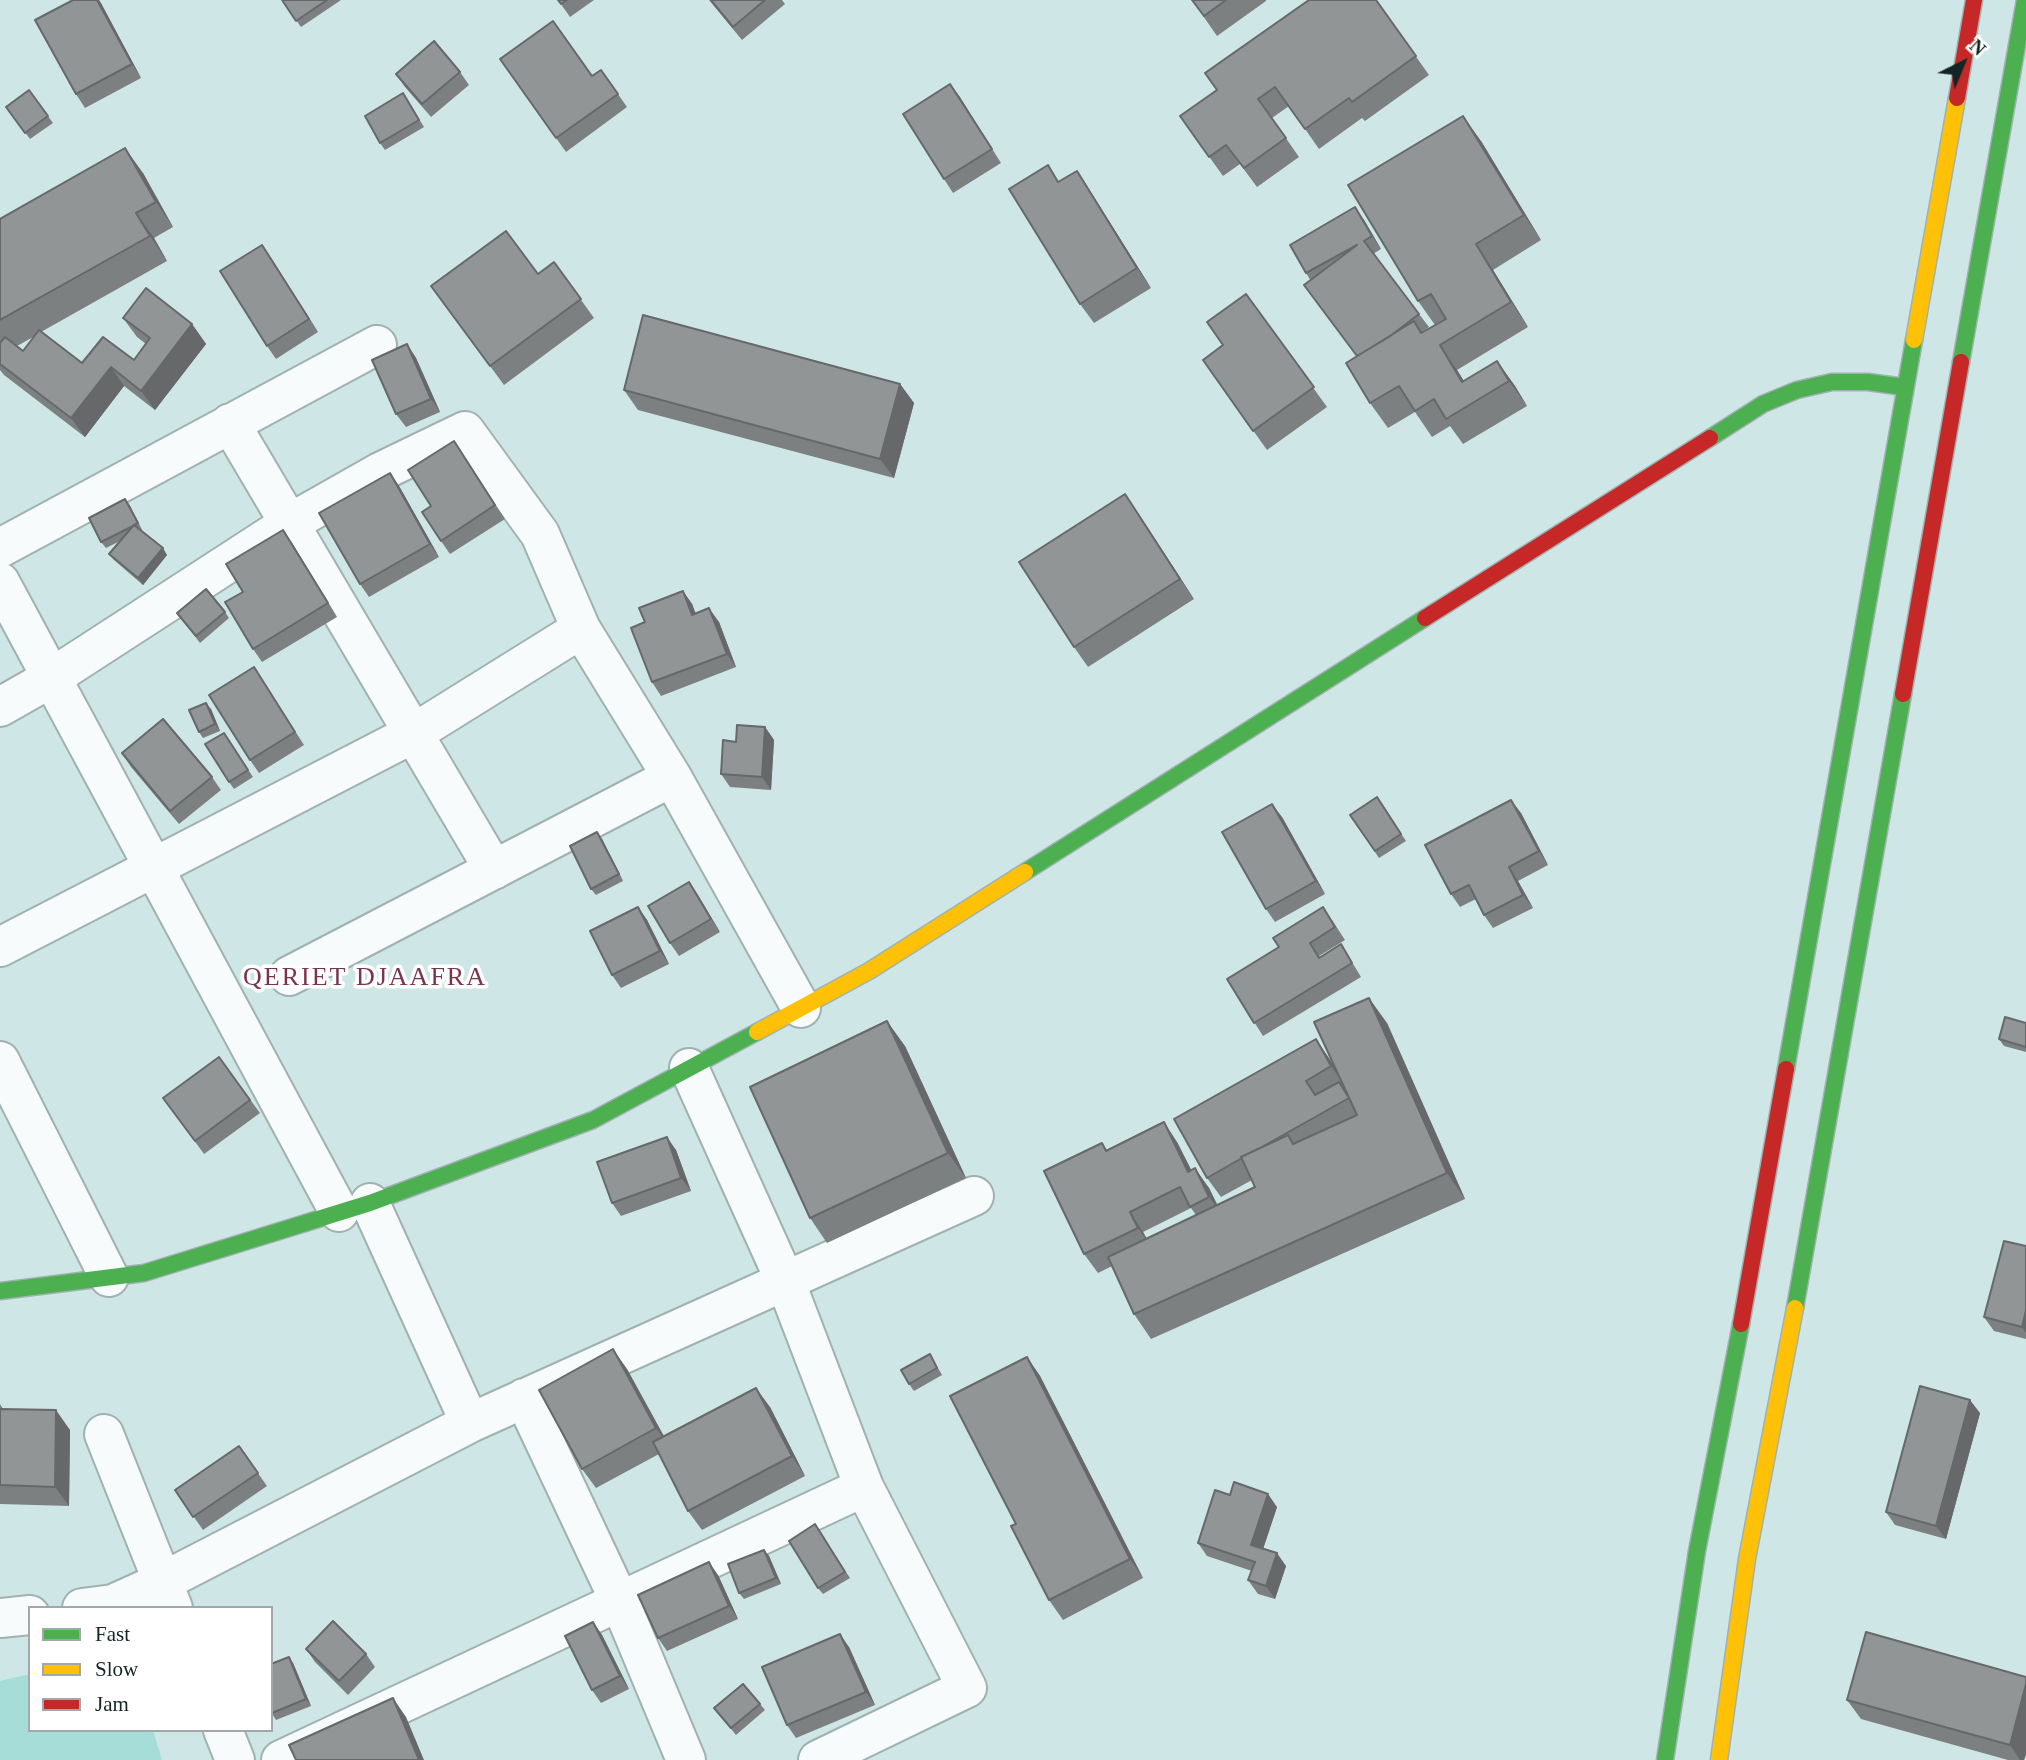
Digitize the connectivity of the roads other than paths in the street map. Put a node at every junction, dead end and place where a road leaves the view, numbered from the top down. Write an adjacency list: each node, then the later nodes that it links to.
1 (1974, 0): 4 (main road)
2 (2025, 0): 41 (main road)
3 (377, 345): 5 (street)
4 (1904, 387): 18 (main road); 40 (main road)
5 (230, 423): 6 (street); 7 (street)
6 (290, 523): 9 (street); 10 (street); 12 (street)
7 (0, 548)
8 (0, 582): 10 (street)
9 (581, 629): 12 (street); 13 (street)
10 (51, 678): 11 (street); 14 (street)
11 (0, 707)
12 (414, 733): 14 (street); 15 (street)
13 (672, 776): 15 (street); 18 (street)
14 (154, 868): 16 (street); 22 (street)
15 (494, 870): 17 (street)
16 (0, 947)
17 (289, 976)
18 (801, 1008): 20 (main road)
19 (0, 1062): 23 (street)
20 (689, 1068): 22 (main road); 24 (street)
21 (974, 1196): 24 (street)
22 (355, 1208): 23 (main road); 27 (street)
23 (109, 1277): 25 (main road)
24 (786, 1283): 26 (street); 29 (street)
25 (0, 1291)
26 (524, 1398): 27 (street); 31 (street)
27 (470, 1423): 30 (street)
28 (103, 1434): 30 (street)
29 (864, 1487): 31 (street); 39 (street)
30 (168, 1595): 32 (street)
31 (620, 1602): 37 (street); 38 (street)
32 (98, 1606)
33 (28, 1615): 34 (street)
34 (0, 1618)
35 (224, 1732): 36 (street)
36 (235, 1760)
37 (281, 1760)
38 (686, 1760)
39 (818, 1760)
40 (1665, 1760)
41 (1719, 1760)

